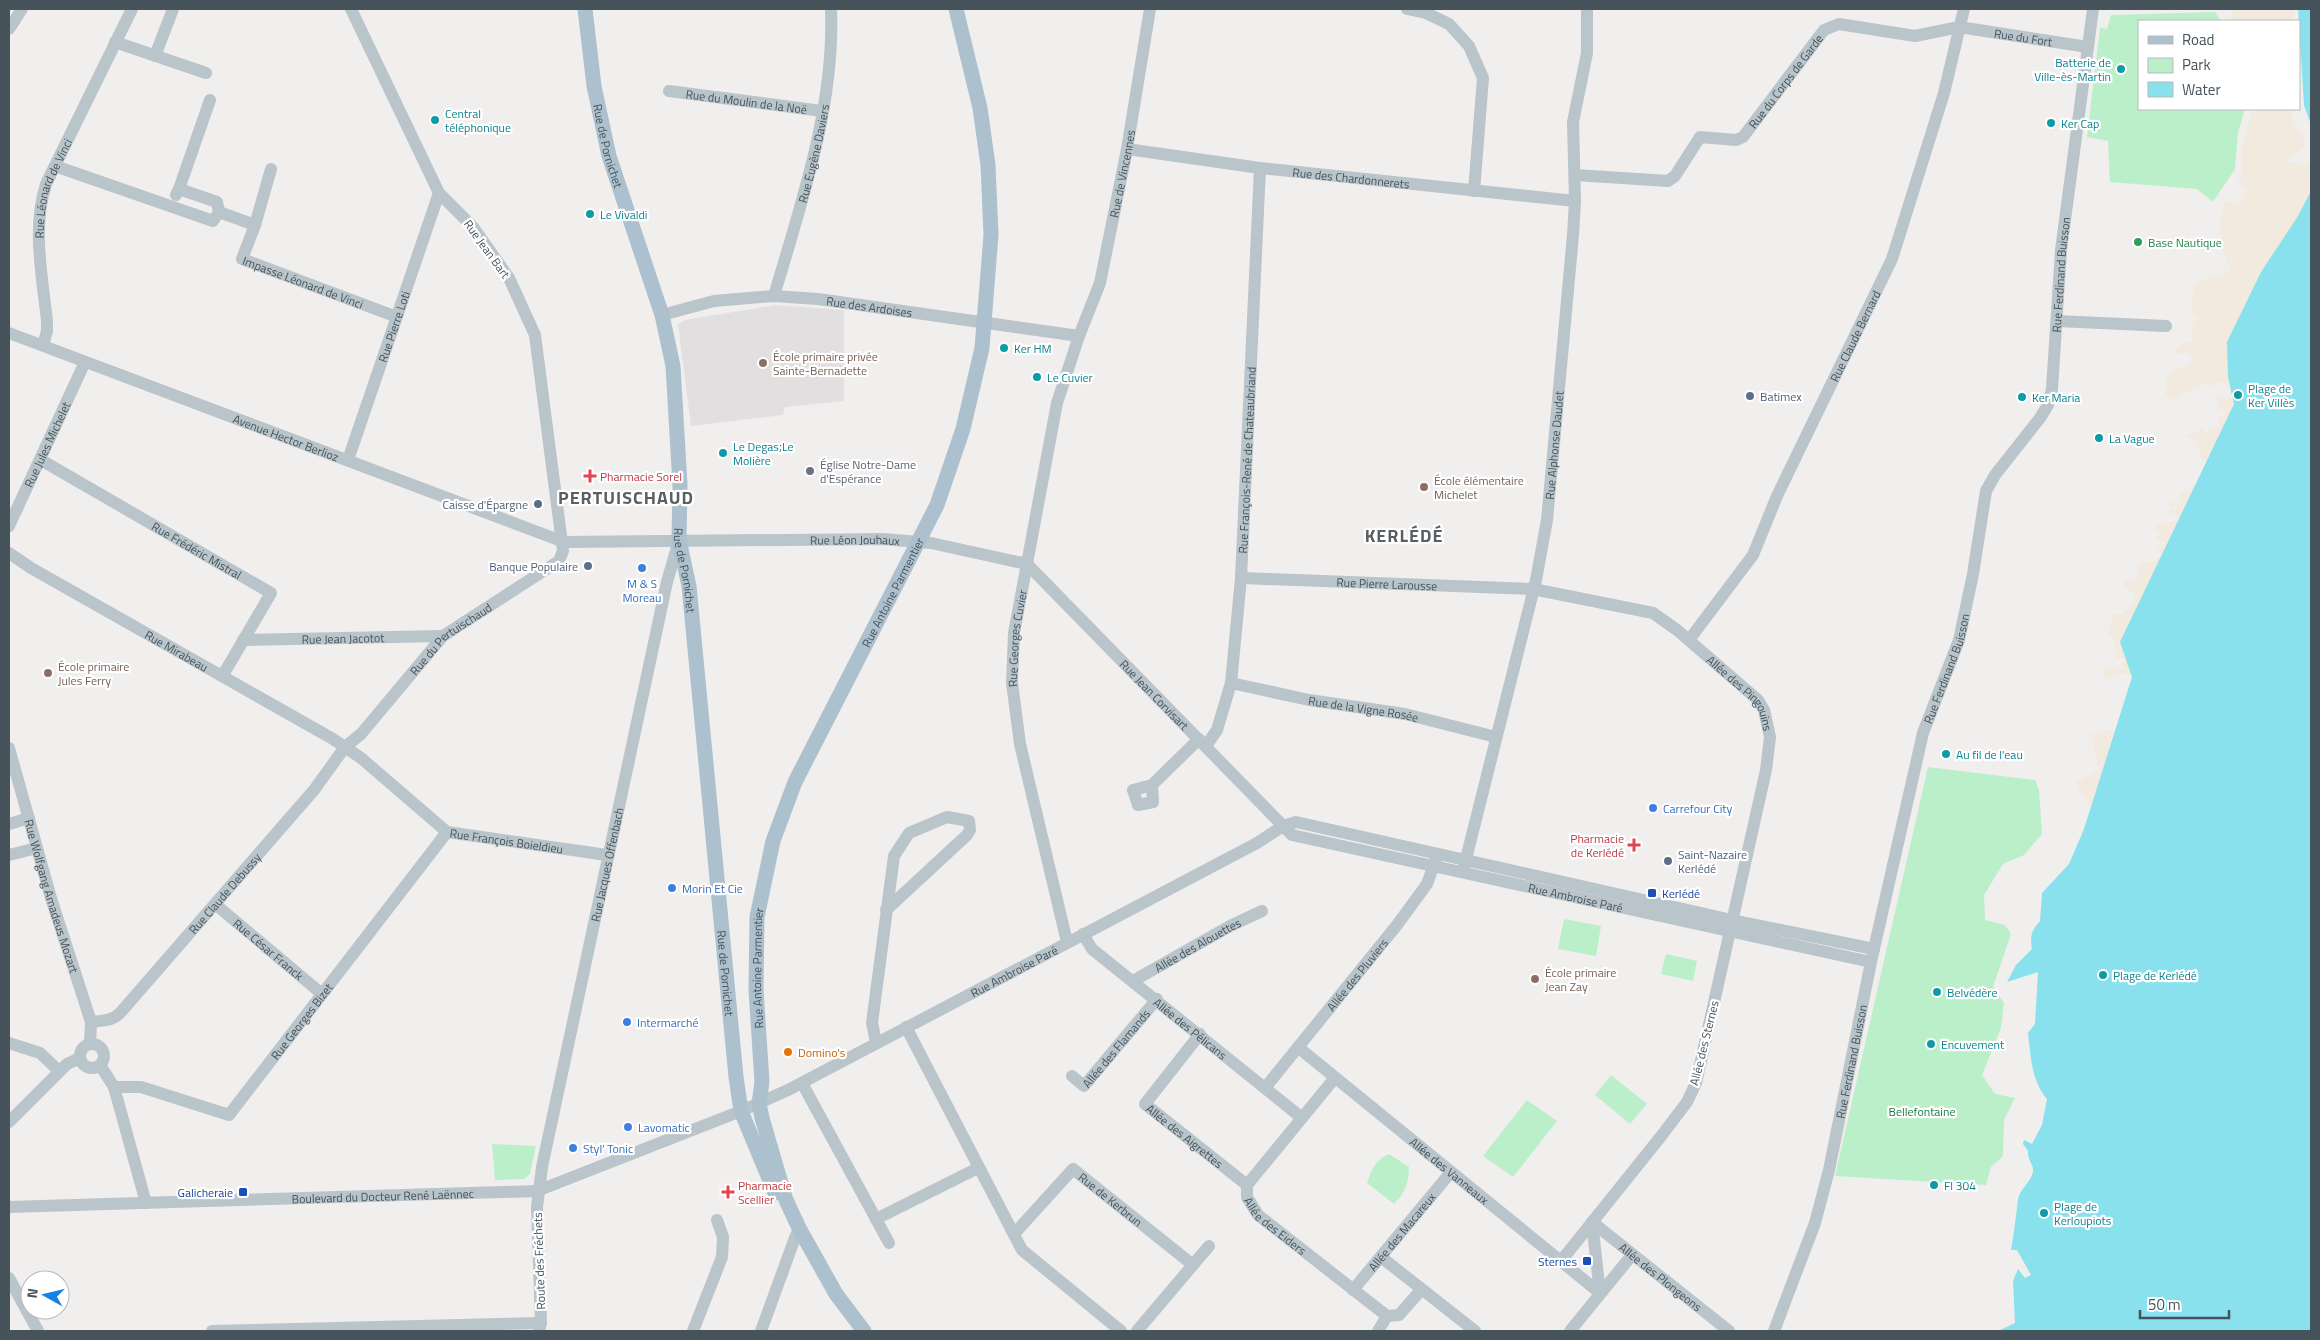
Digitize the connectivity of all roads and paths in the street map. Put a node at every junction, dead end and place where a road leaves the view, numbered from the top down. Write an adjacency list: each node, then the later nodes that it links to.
1 (22, 9): 14 (street)
2 (132, 9): 15 (street, Rue Léonard de Vinci)
3 (173, 9): 17 (street)
4 (351, 9): 29 (street, Rue Jean Bart)
5 (585, 9): 35 (main road, Rue de Pornichet)
6 (831, 9): 21 (street, Rue Eugène Daviers)
7 (956, 9): 38 (main road, Rue Antoine Parmentier)
8 (1150, 9): 22 (street, Rue de Vincennes)
9 (1408, 9): 28 (street)
10 (1586, 9): 26 (street, Rue Alphonse Daudet)
11 (1964, 9): 13 (street, Rue Claude Bernard)
12 (2093, 9): 16 (street, Rue Ferdinand Buisson)
13 (1958, 27): 16 (street, Rue du Fort); 26 (street, Rue du Corps de Garde); 56 (street, Rue Claude Bernard)
14 (9, 29)
15 (115, 42): 17 (street); 23 (street, Rue Léonard de Vinci)
16 (2088, 48): 37 (street, Rue Ferdinand Buisson)
17 (154, 56): 18 (street)
18 (206, 73)
19 (669, 90): 21 (street, Rue du Moulin de la Noë)
20 (210, 100): 27 (street)
21 (822, 111): 34 (street, Rue Eugène Daviers)
22 (1127, 150): 24 (street, Rue des Chardonnerets); 41 (street, Rue de Vincennes)
23 (56, 166): 31 (street); 42 (street, Rue Léonard de Vinci)
24 (1260, 168): 28 (street, Rue des Chardonnerets); 52 (street, Rue François-René de Chateaubriand)
25 (271, 169): 33 (street, Impasse Léonard de Vinci)
26 (1575, 175): 30 (street, Rue Alphonse Daudet)
27 (179, 189): 31 (street); 32 (street)
28 (1474, 191): 30 (street, Rue des Chardonnerets)
29 (439, 193): 36 (street, Rue Pierre Loti); 49 (street, Rue Jean Bart)
30 (1575, 201): 53 (street, Rue Alphonse Daudet)
31 (172, 205): 32 (street)
32 (219, 212): 33 (street)
33 (255, 225): 36 (street, Impasse Léonard de Vinci)
34 (774, 296): 35 (street, Rue des Ardoises); 38 (street, Rue des Ardoises)
35 (662, 315): 47 (main road, Rue de Pornichet)
36 (397, 317): 45 (street, Rue Pierre Loti)
37 (2057, 321): 39 (street); 80 (street, Rue Ferdinand Buisson)
38 (985, 322): 41 (street, Rue des Ardoises); 48 (main road, Rue Antoine Parmentier)
39 (2166, 326)
40 (9, 333): 42 (street, Avenue Hector Berlioz)
41 (1078, 336): 51 (street, Rue Georges Cuvier)
42 (43, 345): 43 (street, Avenue Hector Berlioz)
43 (85, 362): 44 (street, Rue Jules Michelet); 45 (street, Avenue Hector Berlioz)
44 (41, 460): 46 (street, Rue Jules Michelet); 55 (street, Rue Frédéric Mistral)
45 (348, 460): 49 (street, Avenue Hector Berlioz)
46 (9, 526)
47 (679, 540): 48 (street, Rue Léon Jouhaux); 49 (street, Rue Léon Jouhaux); 71 (street, Rue Jacques Offenbach); 100 (main road, Rue de Pornichet)
48 (918, 541): 51 (street, Rue Léon Jouhaux); 99 (main road, Rue Antoine Parmentier)
49 (564, 542): 54 (street, Rue du Pertuischaud)
50 (9, 553): 57 (street, Rue Mirabeau)
51 (1027, 564): 60 (street, Rue Jean Corvisart); 79 (street, Rue Georges Cuvier)
52 (1241, 578): 53 (street, Rue Pierre Larousse); 58 (street, Rue François-René de Chateaubriand)
53 (1533, 589): 56 (street, Allée des Pingouins); 59 (street, Rue Alphonse Daudet)
54 (443, 636): 55 (street, Rue Jean Jacotot); 61 (street, Rue du Pertuischaud)
55 (243, 640): 57 (street, Rue Frédéric Mistral)
56 (1689, 640): 77 (street, Allée des Pingouins)
57 (223, 675): 61 (street, Rue Mirabeau)
58 (1231, 683): 59 (street, Rue de la Vigne Rosée); 60 (street, Rue François-René de Chateaubriand)
59 (1496, 736): 73 (street, Rue Alphonse Daudet)
60 (1203, 743): 63 (street, Rue François-René de Chateaubriand); 66 (street, Rue Jean Corvisart)
61 (345, 747): 67 (street, Rue François Boieldieu); 74 (street, Rue Claude Debussy)
62 (9, 748): 64 (street, Rue Wolfgang Amadeus Mozart)
63 (1152, 785)
64 (29, 818): 65 (street); 68 (street, Rue Wolfgang Amadeus Mozart)
65 (9, 824)
66 (1283, 826): 69 (street, Rue Ambroise Paré); 72 (street, Rue Ambroise Paré); 78 (street, Rue Ambroise Paré)
67 (447, 832): 71 (street, Rue François Boieldieu); 82 (street, Rue Georges Bizet)
68 (37, 848): 70 (street); 84 (street, Rue Wolfgang Amadeus Mozart)
69 (1437, 854): 72 (street, Allée des Pluviers); 73 (street, Rue Ambroise Paré)
70 (9, 855)
71 (607, 855): 106 (street, Rue Jacques Offenbach)
72 (1434, 866): 73 (street, Rue Ambroise Paré); 90 (street, Allée des Pluviers)
73 (1464, 866): 77 (street, Rue Ambroise Paré)
74 (216, 904): 82 (street, Rue César Franck); 84 (street, Rue Claude Debussy)
75 (886, 910): 75 (street); 87 (street)
76 (1262, 911): 81 (street, Allée des Alouettes)
77 (1731, 925): 80 (street, Rue Ambroise Paré); 111 (street, Allée des Sternes)
78 (1083, 934): 79 (street, Rue Ambroise Paré); 81 (street, Allée des Pélicans)
79 (1067, 942): 85 (street, Rue Ambroise Paré)
80 (1873, 956): 138 (street, Rue Ferdinand Buisson)
81 (1134, 981): 83 (street, Allée des Pélicans)
82 (322, 994): 97 (street, Rue Georges Bizet)
83 (1157, 999): 86 (street, Allée des Pélicans); 94 (street, Allée des Flamands)
84 (91, 1022): 89 (street, Rue Wolfgang Amadeus Mozart)
85 (906, 1027): 87 (street, Rue Ambroise Paré); 103 (street)
86 (1200, 1034): 98 (street, Allée des Pélicans); 105 (street, Allée des Aigrettes)
87 (876, 1042): 96 (street, Rue Ambroise Paré)
88 (9, 1043): 93 (street)
89 (90, 1044): 91 (street); 92 (street)
90 (1299, 1048): 95 (street, Allée des Vanneaux); 98 (street, Allée des Pluviers)
91 (80, 1058): 92 (street); 93 (street)
92 (100, 1065): 97 (street)
93 (59, 1071): 102 (street)
94 (1072, 1076)
95 (1334, 1079): 101 (street, Allée des Eiders); 104 (street, Allée des Vanneaux)
96 (802, 1083): 99 (street, Rue Ambroise Paré); 109 (street)
97 (114, 1087): 107 (street)
98 (1265, 1088): 101 (street, Allée des Pélicans)
99 (758, 1103): 100 (street, Rue Ambroise Paré); 131 (main road, Rue Antoine Parmentier)
100 (741, 1111): 106 (street, Boulevard du Docteur René Laënnec); 113 (main road, Rue de Pornichet)
101 (1302, 1118): 105 (street, Allée des Eiders)
102 (9, 1122)
103 (978, 1168): 109 (street); 112 (street)
104 (1451, 1172): 117 (street, Allée des Macareux); 118 (street, Allée des Vanneaux)
105 (1247, 1185): 121 (street, Allée des Eiders)
106 (537, 1191): 107 (street, Boulevard du Docteur René Laënnec); 125 (street, Route des Fréchets)
107 (146, 1203): 108 (street, Boulevard du Docteur René Laënnec)
108 (9, 1207)
109 (876, 1219): 114 (street)
110 (717, 1220): 128 (street)
111 (1592, 1222): 116 (street, Allée des Plongeons); 118 (street, Allée des Sternes); 123 (street)
112 (1014, 1234): 119 (street, Rue de Kerbrun); 132 (street)
113 (796, 1235): 129 (street); 130 (main road, Rue de Pornichet)
114 (889, 1243)
115 (1209, 1246): 119 (street)
116 (1632, 1255): 123 (street); 137 (street, Allée des Plongeons)
117 (1381, 1257): 121 (street, Allée des Macareux); 122 (street)
118 (1561, 1261): 123 (street, Allée des Vanneaux)
119 (1193, 1265): 133 (street)
120 (9, 1278): 126 (street)
121 (1353, 1290): 124 (street, Allée des Eiders)
122 (1421, 1290): 124 (street); 135 (street)
123 (1600, 1293): 136 (street)
124 (1387, 1316): 134 (street)
125 (540, 1327): 127 (street)
126 (38, 1331)
127 (212, 1331)
128 (693, 1331)
129 (761, 1331)
130 (858, 1331)
131 (864, 1331)
132 (1121, 1331)
133 (1136, 1331)
134 (1378, 1331)
135 (1475, 1331)
136 (1570, 1331)
137 (1729, 1331)
138 (1774, 1331)

